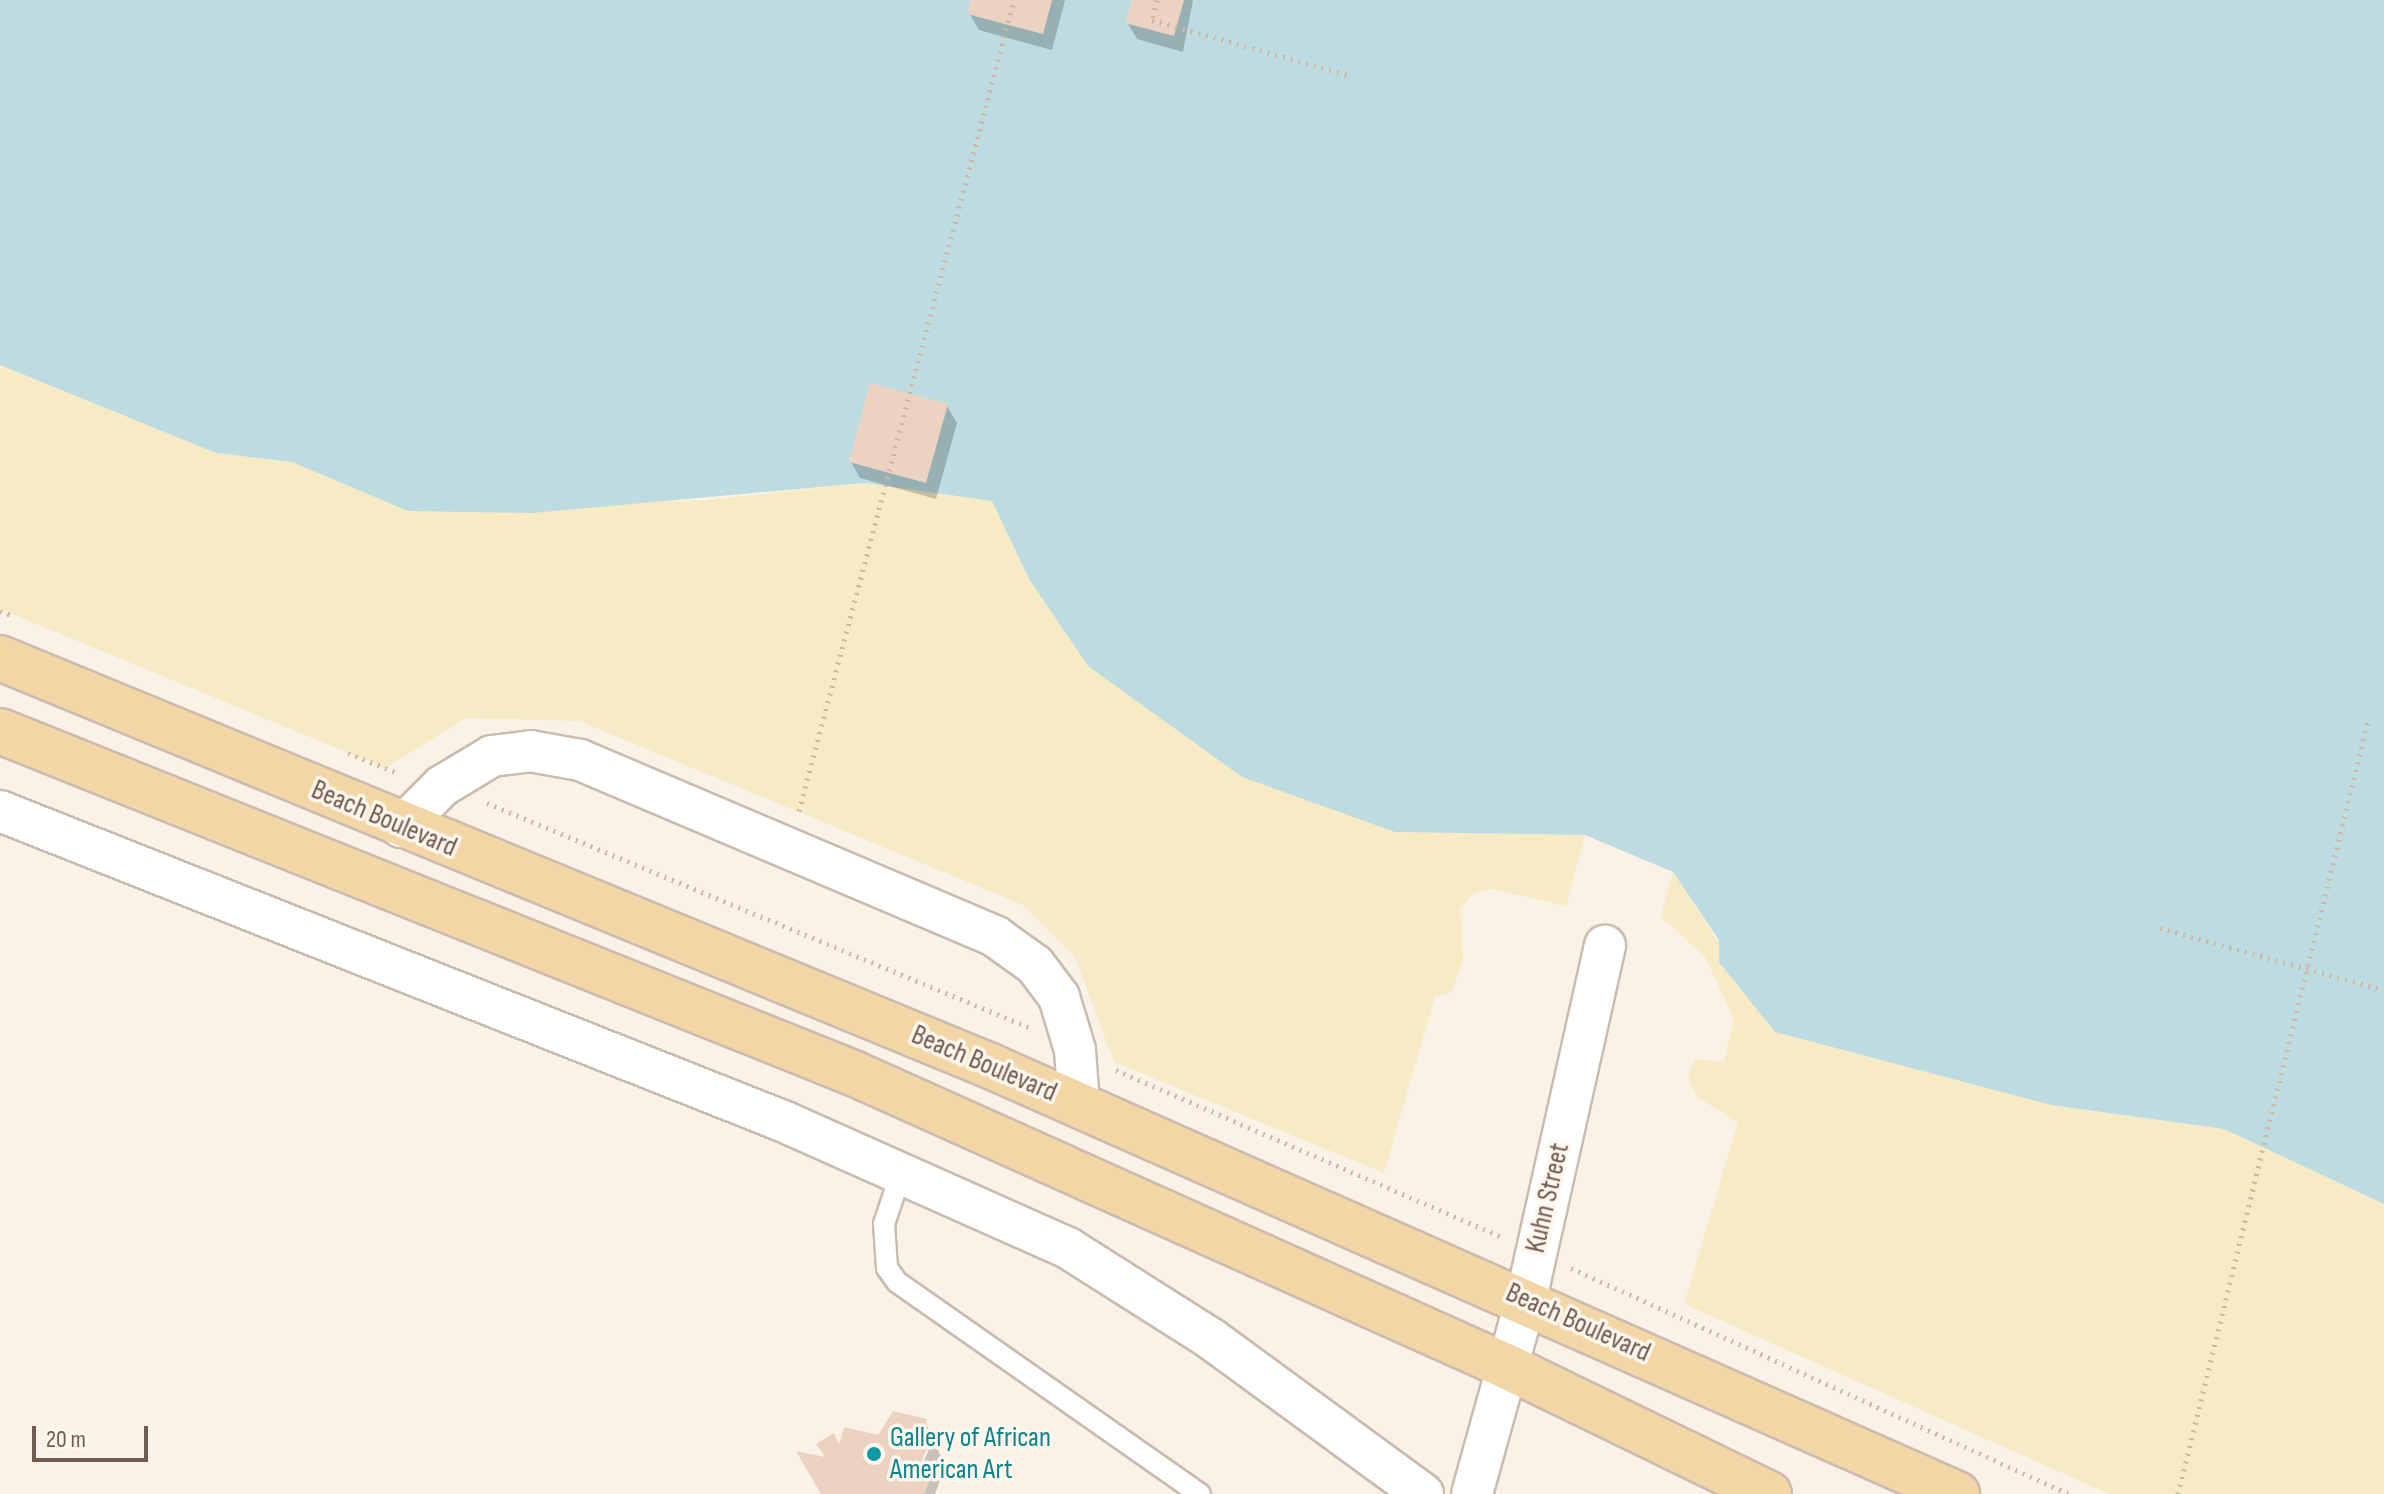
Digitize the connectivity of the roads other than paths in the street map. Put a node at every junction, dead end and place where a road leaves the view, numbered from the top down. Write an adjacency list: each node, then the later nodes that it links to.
1 (0, 658): 4 (main road, Beach Boulevard)
2 (0, 731): 9 (main road, Beach Boulevard)
3 (0, 811): 7 (street)
4 (401, 827): 6 (main road, Beach Boulevard); 6 (street)
5 (1605, 946): 8 (street, Kuhn Street)
6 (1079, 1105): 8 (main road, Beach Boulevard)
7 (902, 1170): 10 (lane); 11 (street)
8 (1526, 1299): 9 (street, Kuhn Street); 14 (main road, Beach Boulevard)
9 (1508, 1367): 12 (street, Kuhn Street); 13 (main road, Beach Boulevard)
10 (1200, 1494)
11 (1423, 1494)
12 (1472, 1494)
13 (1769, 1494)
14 (1957, 1494)

